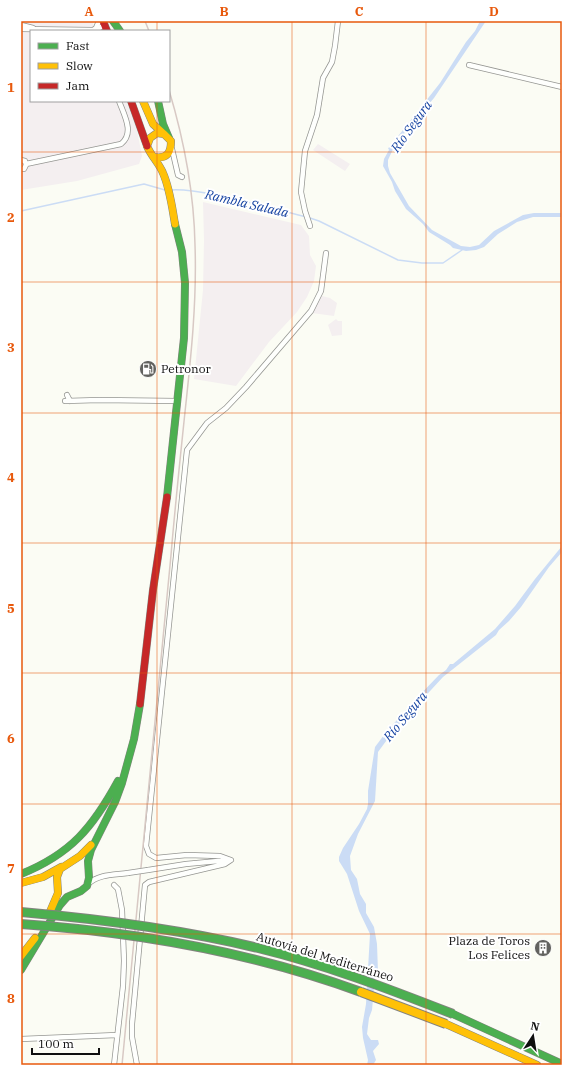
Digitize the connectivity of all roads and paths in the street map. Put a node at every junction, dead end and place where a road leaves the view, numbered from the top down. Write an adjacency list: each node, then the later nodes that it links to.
1 (338, 21): 25 (street)
2 (107, 23): 7 (street); 8 (main road)
3 (21, 24): 5 (street)
4 (21, 29): 5 (street)
5 (41, 29): 6 (street)
6 (66, 30)
7 (95, 30)
8 (118, 30)
9 (469, 65): 10 (street)
10 (562, 87)
11 (119, 102): 21 (street)
12 (131, 102): 17 (main road)
13 (143, 102): 15 (main road)
14 (158, 102): 16 (main road)
15 (148, 115): 16 (main road); 17 (main road)
16 (167, 136): 17 (main road); 19 (main road)
17 (148, 143): 18 (main road)
18 (154, 157): 19 (main road); 24 (main road)
19 (169, 157): 23 (street); 24 (main road)
20 (21, 160): 21 (street)
21 (26, 164): 22 (street)
22 (21, 169)
23 (182, 177)
24 (164, 178): 28 (main road)
25 (310, 226)
26 (326, 253): 31 (street)
27 (67, 395): 28 (street)
28 (178, 401): 29 (main road)
29 (132, 749): 30 (main road); 34 (main road)
30 (95, 840): 32 (main road); 33 (main road)
31 (231, 860): 35 (street, bridge); 53 (street)
32 (67, 863): 33 (main road); 36 (main road); 37 (main road)
33 (89, 873): 35 (street); 39 (main road)
34 (21, 874)
35 (100, 877): 39 (street)
36 (21, 882)
37 (58, 883): 40 (main road); 43 (main road)
38 (114, 885): 49 (street)
39 (87, 886): 40 (main road)
40 (75, 893): 44 (main road)
41 (21, 912): 51 (main road, Autovía del Mediterráneo, bridge)
42 (21, 924): 54 (main road, Autovía del Mediterráneo, bridge)
43 (36, 936): 45 (main road); 46 (main road)
44 (31, 955): 47 (main road); 48 (main road)
45 (21, 956)
46 (21, 962)
47 (21, 970)
48 (21, 975)
49 (117, 1035): 50 (street); 52 (street)
50 (21, 1039)
51 (562, 1064)
52 (114, 1065)
53 (137, 1065)
54 (537, 1065)

